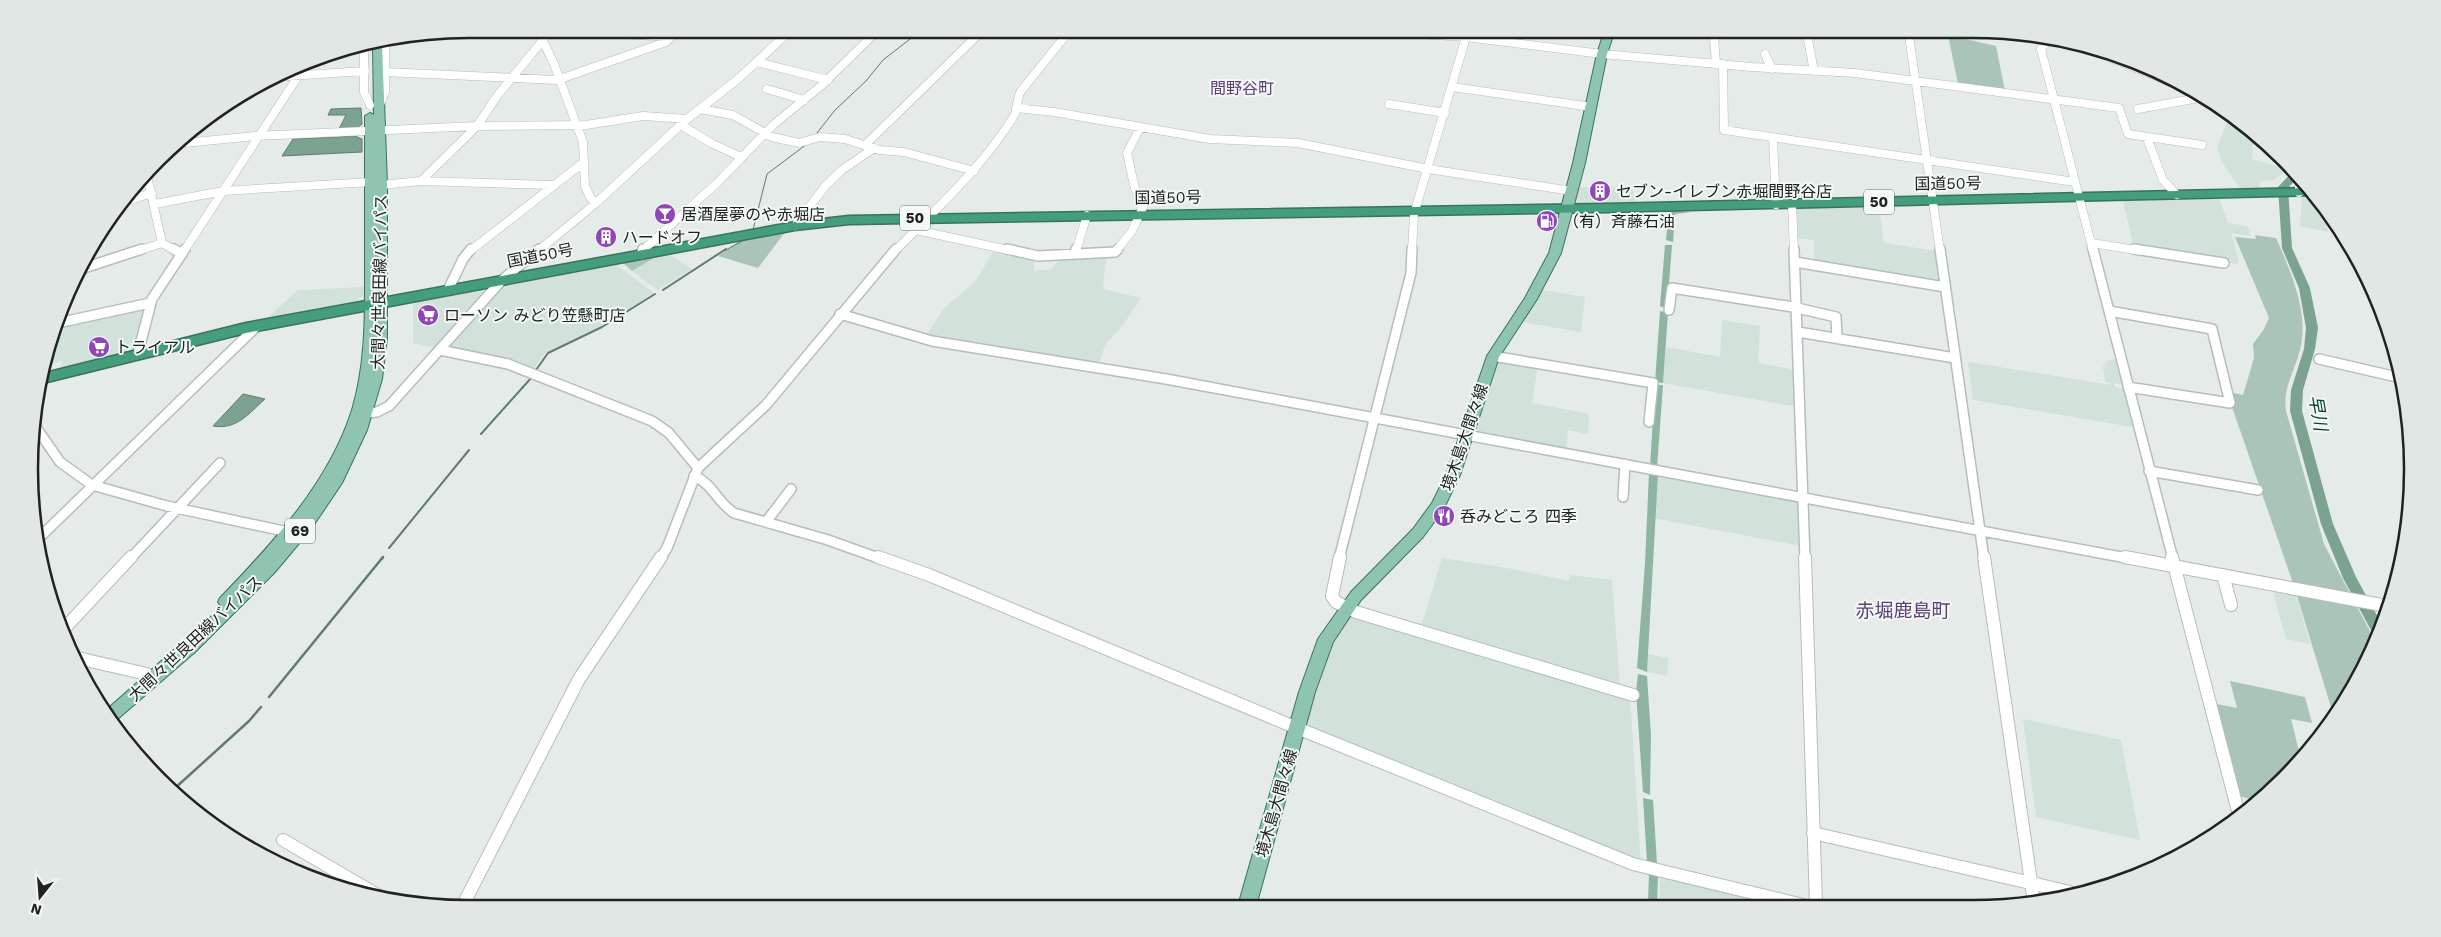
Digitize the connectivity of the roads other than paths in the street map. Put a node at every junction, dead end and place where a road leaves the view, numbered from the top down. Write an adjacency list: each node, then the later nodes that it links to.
1 (546, 38): 13 (street)
2 (672, 38): 31 (street)
3 (782, 38): 21 (street)
4 (870, 38): 32 (street)
5 (975, 38): 57 (street)
6 (1064, 38): 42 (street)
7 (1466, 38): 34 (street)
8 (1474, 38): 19 (street)
9 (1607, 38): 19 (main road, 境木島大間々線)
10 (1715, 38): 22 (street)
11 (1808, 38): 26 (street)
12 (1909, 38): 33 (street)
13 (542, 44): 30 (street); 31 (street)
14 (2045, 44): 36 (street)
15 (384, 46): 27 (street)
16 (378, 47): 40 (main road, 大間々世良田線バイパス / 69)
17 (370, 49): 40 (main road, 大間々世良田線バイパス / 69)
18 (364, 50): 25 (street)
19 (1602, 54): 22 (street); 41 (main road, 境木島大間々線)
20 (1766, 54): 23 (street)
21 (757, 62): 32 (street); 43 (street)
22 (1719, 63): 23 (street); 53 (street)
23 (1772, 68): 26 (street)
24 (301, 71): 29 (street)
25 (365, 71): 29 (street); 40 (street)
26 (1814, 71): 33 (street)
27 (384, 72): 30 (street); 40 (street)
28 (290, 76): 29 (street)
29 (298, 76): 52 (street)
30 (513, 78): 31 (street); 47 (street)
31 (560, 79): 48 (street)
32 (828, 80): 38 (street)
33 (1915, 80): 36 (street); 59 (street)
34 (1452, 87): 41 (street); 45 (street)
35 (766, 89): 38 (street)
36 (2054, 99): 54 (street); 65 (street)
37 (2194, 99): 44 (street)
38 (804, 100): 51 (street)
39 (1389, 104): 45 (street)
40 (375, 106): 50 (main road, 大間々世良田線バイパス / 69)
41 (1592, 107): 70 (main road, 境木島大間々線)
42 (1016, 108): 49 (street); 62 (street)
43 (700, 109): 46 (street); 51 (street)
44 (2138, 109)
45 (1445, 113): 61 (street)
46 (684, 122): 48 (street); 58 (street); 76 (street)
47 (477, 126): 48 (street); 50 (street); 64 (street)
48 (575, 126): 60 (street)
49 (1140, 128): 61 (street); 82 (street)
50 (374, 131): 52 (street); 66 (main road, 大間々世良田線バイパス / 69)
51 (765, 134): 57 (street); 58 (street)
52 (259, 136): 55 (street); 69 (street)
53 (1773, 138): 59 (street); 78 (street)
54 (2147, 138): 56 (street); 72 (street)
55 (185, 143)
56 (2202, 145)
57 (870, 147): 62 (street); 85 (street)
58 (741, 157): 90 (street)
59 (1927, 160): 65 (street); 75 (street)
60 (584, 162): 67 (street); 76 (street)
61 (1428, 169): 70 (street); 81 (street)
62 (974, 170): 84 (street)
63 (148, 180): 71 (street)
64 (421, 181): 66 (street); 67 (street)
65 (2075, 182): 73 (street)
66 (376, 184): 69 (street); 99 (main road, 大間々世良田線バイパス / 69)
67 (552, 185): 97 (street)
68 (2300, 189): 72 (highway, 国道50号 / 50)
69 (222, 191): 77 (street); 89 (street)
70 (1572, 191): 80 (main road, 境木島大間々線)
71 (152, 193): 74 (street); 77 (street)
72 (2177, 195): 73 (highway, 国道50号 / 50)
73 (2080, 198): 75 (highway, 国道50号 / 50); 88 (street)
74 (132, 199)
75 (1933, 201): 79 (highway, 国道50号 / 50); 96 (street)
76 (596, 203): 95 (street)
77 (155, 204): 87 (street)
78 (1776, 204): 79 (highway, 国道50号 / 50); 80 (highway, 国道50号 / 50)
79 (1792, 204): 92 (street)
80 (1567, 209): 81 (highway, 国道50号 / 50); 110 (main road, 境木島大間々線)
81 (1416, 211): 82 (highway, 国道50号 / 50); 117 (street)
82 (1141, 215): 83 (highway, 国道50号 / 50); 91 (street)
83 (1087, 216): 84 (highway, 国道50号 / 50); 91 (street)
84 (928, 218): 85 (highway, 国道50号 / 50); 86 (street)
85 (795, 226): 90 (highway, 国道50号 / 50)
86 (916, 230): 91 (street); 103 (street)
87 (162, 243): 89 (street); 94 (street)
88 (2092, 243): 93 (street); 102 (street)
89 (182, 254): 98 (street)
90 (641, 254): 95 (highway, 国道50号 / 50)
91 (1075, 254)
92 (1795, 262): 96 (street); 100 (street)
93 (2224, 263)
94 (88, 267)
95 (502, 280): 97 (highway, 国道50号 / 50); 108 (street)
96 (1945, 286): 111 (street)
97 (448, 290): 99 (highway, 国道50号 / 50)
98 (150, 303): 104 (street); 109 (street)
99 (377, 303): 105 (highway, 国道50号 / 50); 116 (main road, 大間々世良田線バイパス / 69); 133 (main road, 大間々世良田線バイパス / 69)
100 (1797, 308): 101 (street); 106 (street); 107 (street)
101 (1669, 310)
102 (2109, 311): 115 (street); 115 (street)
103 (840, 314): 117 (street); 124 (street)
104 (63, 322)
105 (257, 326): 109 (highway, 国道50号 / 50); 125 (street)
106 (1798, 332): 107 (street); 129 (street)
107 (1837, 338): 111 (street)
108 (440, 350): 116 (street); 124 (street)
109 (138, 353): 114 (highway, 国道50号 / 50)
110 (1493, 356): 118 (street); 120 (main road, 境木島大間々線)
111 (1955, 358): 132 (street)
112 (2319, 359): 113 (street)
113 (2393, 376)
114 (48, 377)
115 (2128, 387): 123 (street)
116 (366, 413): 145 (main road, 大間々世良田線バイパス / 69)
117 (1375, 418): 120 (street); 139 (street)
118 (1649, 422)
119 (39, 432): 125 (street)
120 (1467, 435): 122 (street); 139 (main road, 境木島大間々線)
121 (220, 463): 130 (street)
122 (1624, 464): 128 (street); 129 (street)
123 (2149, 471): 127 (street); 135 (street)
124 (696, 472): 131 (street); 154 (street)
125 (92, 485): 130 (street); 134 (street)
126 (791, 489): 131 (street)
127 (2258, 490)
128 (1623, 497)
129 (1803, 498): 132 (street); 148 (street)
130 (177, 509): 133 (street); 140 (street)
131 (766, 522): 146 (street)
132 (1980, 530): 135 (street); 150 (street)
133 (288, 532): 142 (main road, 大間々世良田線バイパス / 69)
134 (43, 534)
135 (2174, 566): 136 (street); 147 (street)
136 (2223, 575): 137 (street); 138 (street)
137 (2381, 605)
138 (2231, 606)
139 (1347, 608): 143 (street); 146 (main road, 境木島大間々線)
140 (67, 626)
141 (83, 660): 142 (street)
142 (147, 674): 144 (main road, 大間々世良田線バイパス / 69)
143 (1633, 695)
144 (109, 707)
145 (114, 713)
146 (1297, 728): 155 (main road, 境木島大間々線); 156 (street)
147 (2237, 808)
148 (1812, 833): 150 (street); 157 (street)
149 (282, 840): 151 (street)
150 (2031, 884): 152 (street); 153 (street)
151 (362, 886)
152 (2061, 890)
153 (2033, 895)
154 (466, 900)
155 (1250, 900)
156 (1782, 900)
157 (1816, 900)

